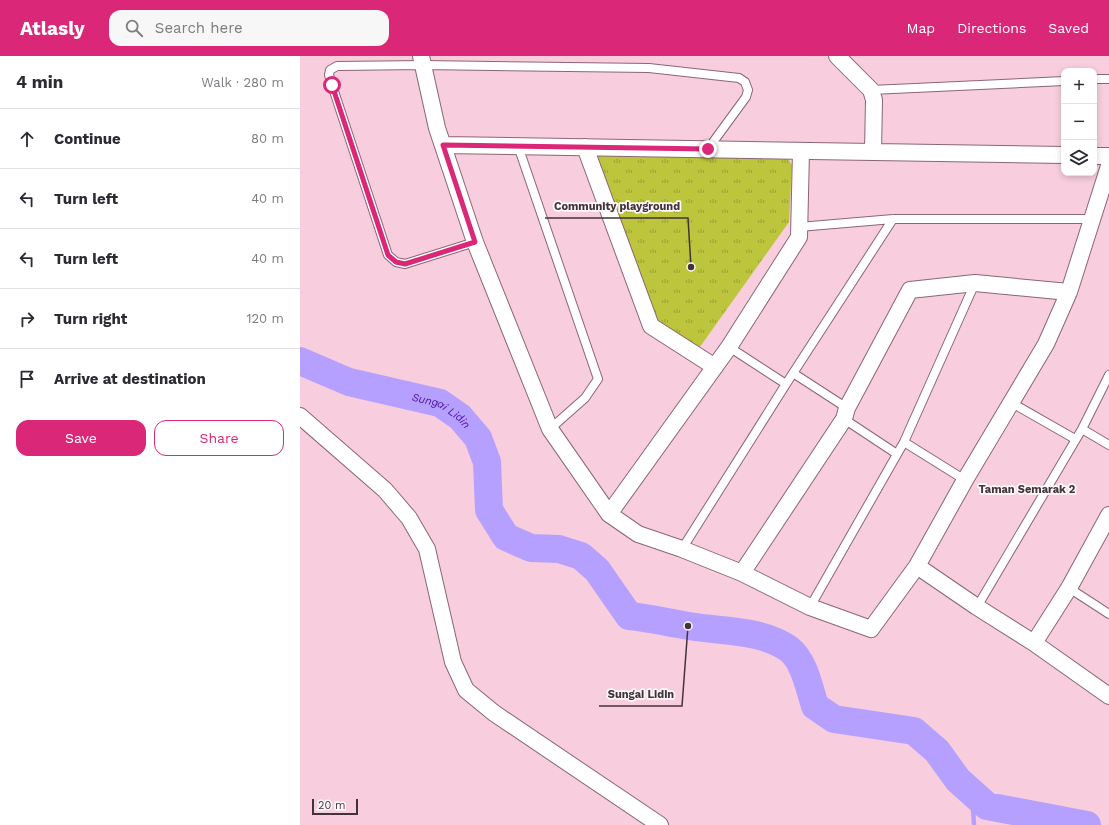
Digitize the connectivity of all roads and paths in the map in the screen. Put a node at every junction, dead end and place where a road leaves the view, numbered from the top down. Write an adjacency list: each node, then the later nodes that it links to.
1 (837, 56): 6 (street)
2 (422, 60): 7 (street); 10 (lane); 20 (lane)
3 (1109, 79): 4 (lane)
4 (1097, 80)
5 (1061, 81): 6 (lane)
6 (871, 90): 12 (street)
7 (443, 145): 8 (street); 20 (street)
8 (518, 146): 9 (street); 31 (lane)
9 (585, 147): 10 (street); 24 (street)
10 (708, 149): 11 (street)
11 (801, 151): 12 (street); 19 (street)
12 (873, 152): 13 (street)
13 (1061, 155)
14 (1097, 156): 15 (street)
15 (1109, 156)
16 (1109, 166): 18 (street)
17 (893, 219): 18 (lane); 19 (lane); 25 (lane)
18 (1091, 219): 22 (street)
19 (799, 227): 23 (street)
20 (475, 242): 31 (street)
21 (975, 283): 22 (street); 29 (street); 34 (lane)
22 (1069, 292): 28 (street)
23 (728, 347): 24 (street); 27 (lane)
24 (715, 367): 38 (street)
25 (793, 373): 27 (lane); 29 (lane)
26 (1109, 375): 32 (lane)
27 (786, 384): 40 (lane)
28 (1012, 403): 33 (lane); 37 (street)
29 (846, 414): 36 (lane); 42 (street)
30 (300, 416): 49 (street)
31 (550, 429): 38 (street)
32 (1082, 429): 33 (lane); 35 (lane)
33 (1075, 439): 45 (lane)
34 (904, 442): 36 (lane); 37 (lane)
35 (1109, 445)
36 (897, 454): 44 (lane)
37 (965, 480): 41 (street)
38 (609, 514): 40 (street)
39 (1109, 515): 43 (street)
40 (682, 549): 42 (street)
41 (917, 566): 44 (street); 45 (street)
42 (742, 573): 44 (street)
43 (1069, 588): 46 (lane); 47 (street)
44 (810, 606)
45 (977, 607): 47 (street)
46 (1109, 614)
47 (1034, 643): 48 (street)
48 (1109, 696)
49 (660, 825)

